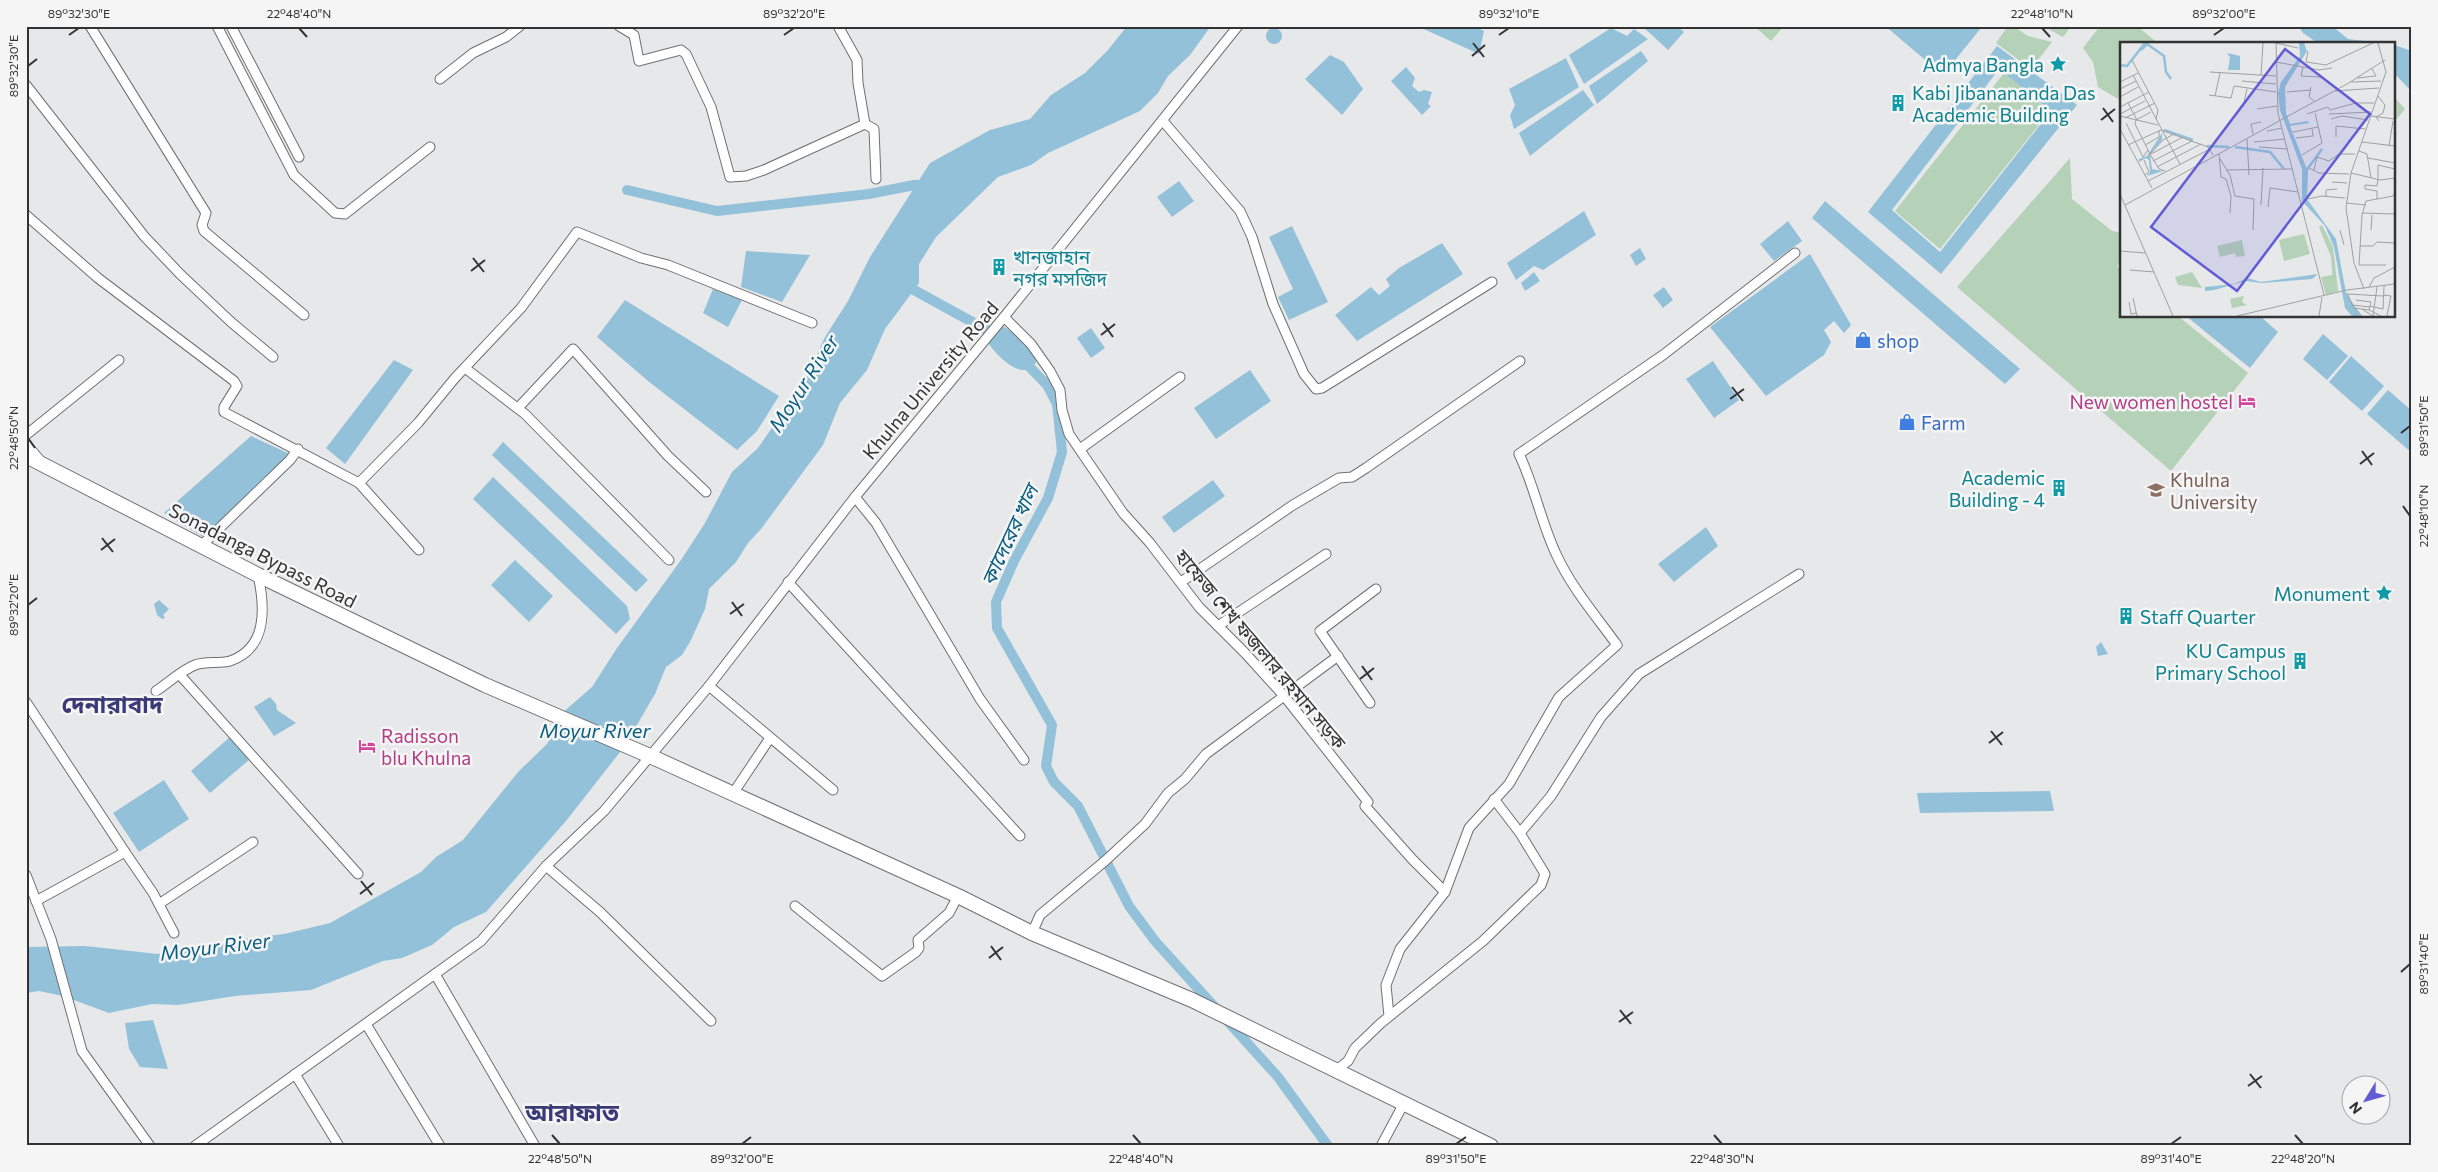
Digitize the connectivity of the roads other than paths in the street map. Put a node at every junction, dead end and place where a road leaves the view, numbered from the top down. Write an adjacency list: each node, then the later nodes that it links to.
1 (90, 26): 20 (street)
2 (217, 26): 13 (street)
3 (231, 26): 12 (street)
4 (520, 26): 8 (street)
5 (619, 26): 11 (street)
6 (838, 26): 11 (street)
7 (1238, 26): 10 (street, Khulna University Road)
8 (440, 79)
9 (26, 85): 23 (street)
10 (1163, 121): 19 (street); 21 (street, Khulna University Road)
11 (865, 124): 16 (street)
12 (286, 132): 13 (street); 15 (street)
13 (276, 139): 14 (street)
14 (430, 147)
15 (299, 157)
16 (876, 179)
17 (26, 215): 32 (street)
18 (1795, 253): 60 (street)
19 (1492, 282)
20 (304, 315)
21 (1004, 317): 31 (street, হাফেজ শেখ ফজলার রহমান সড়ক); 37 (street, Khulna University Road)
22 (812, 323): 26 (street)
23 (273, 357)
24 (119, 360): 29 (street)
25 (1520, 361): 45 (street)
26 (465, 368): 28 (street); 35 (street)
27 (1180, 377): 31 (street)
28 (518, 408): 36 (street); 41 (street)
29 (26, 435)
30 (26, 444): 34 (street)
31 (1080, 448): 45 (street, হাফেজ শেখ ফজলার রহমান সড়ক)
32 (298, 449): 35 (street); 38 (street)
33 (26, 456): 34 (main road, Sonadanga Bypass Road)
34 (44, 465): 38 (main road, Sonadanga Bypass Road)
35 (359, 484): 39 (street)
36 (706, 492)
37 (855, 497): 44 (street, Khulna University Road); 57 (street)
38 (201, 546): 43 (main road, Sonadanga Bypass Road)
39 (419, 550)
40 (1326, 554): 47 (street)
41 (669, 560)
42 (1798, 574): 61 (street)
43 (258, 575): 49 (street); 56 (main road, Sonadanga Bypass Road)
44 (788, 582): 50 (street, Khulna University Road); 62 (street)
45 (1181, 582): 47 (street, হাফেজ শেখ ফজলার রহমান সড়ক)
46 (1376, 589): 48 (street)
47 (1218, 626): 52 (street, হাফেজ শেখ ফজলার রহমান সড়ক)
48 (1338, 656): 52 (street); 54 (street)
49 (180, 675): 51 (street); 66 (street)
50 (708, 686): 55 (street); 56 (street, Khulna University Road)
51 (156, 691)
52 (1285, 697): 68 (street, হাফেজ শেখ ফজলার রহমান সড়ক); 74 (street)
53 (26, 702): 64 (street)
54 (1370, 703)
55 (770, 738): 58 (street); 59 (street)
56 (650, 756): 59 (main road, Sonadanga Bypass Road); 65 (street, Khulna University Road)
57 (1024, 760)
58 (833, 790)
59 (732, 795): 69 (main road, Sonadanga Bypass Road)
60 (1494, 799): 61 (street); 68 (street)
61 (1520, 833): 76 (street)
62 (1020, 836)
63 (253, 842): 71 (street)
64 (125, 852): 70 (street); 71 (street)
65 (546, 866): 75 (street, Khulna University Road); 77 (street)
66 (358, 874)
67 (26, 875): 70 (street)
68 (1445, 892): 76 (street)
69 (958, 896): 72 (street); 74 (main road, Sonadanga Bypass Road)
70 (36, 901): 82 (street)
71 (159, 904): 73 (street)
72 (795, 906)
73 (174, 933)
74 (1032, 933): 79 (main road, Sonadanga Bypass Road)
75 (435, 974): 78 (street, Khulna University Road); 86 (street)
76 (1389, 1016): 79 (street)
77 (711, 1021)
78 (366, 1024): 80 (street, Khulna University Road); 85 (street)
79 (1335, 1071): 81 (main road, Sonadanga Bypass Road)
80 (296, 1074): 83 (street, Khulna University Road); 84 (street)
81 (1404, 1103): 87 (street); 88 (main road, Sonadanga Bypass Road)
82 (150, 1146)
83 (195, 1146)
84 (339, 1146)
85 (440, 1146)
86 (535, 1146)
87 (1381, 1146)
88 (1490, 1146)

